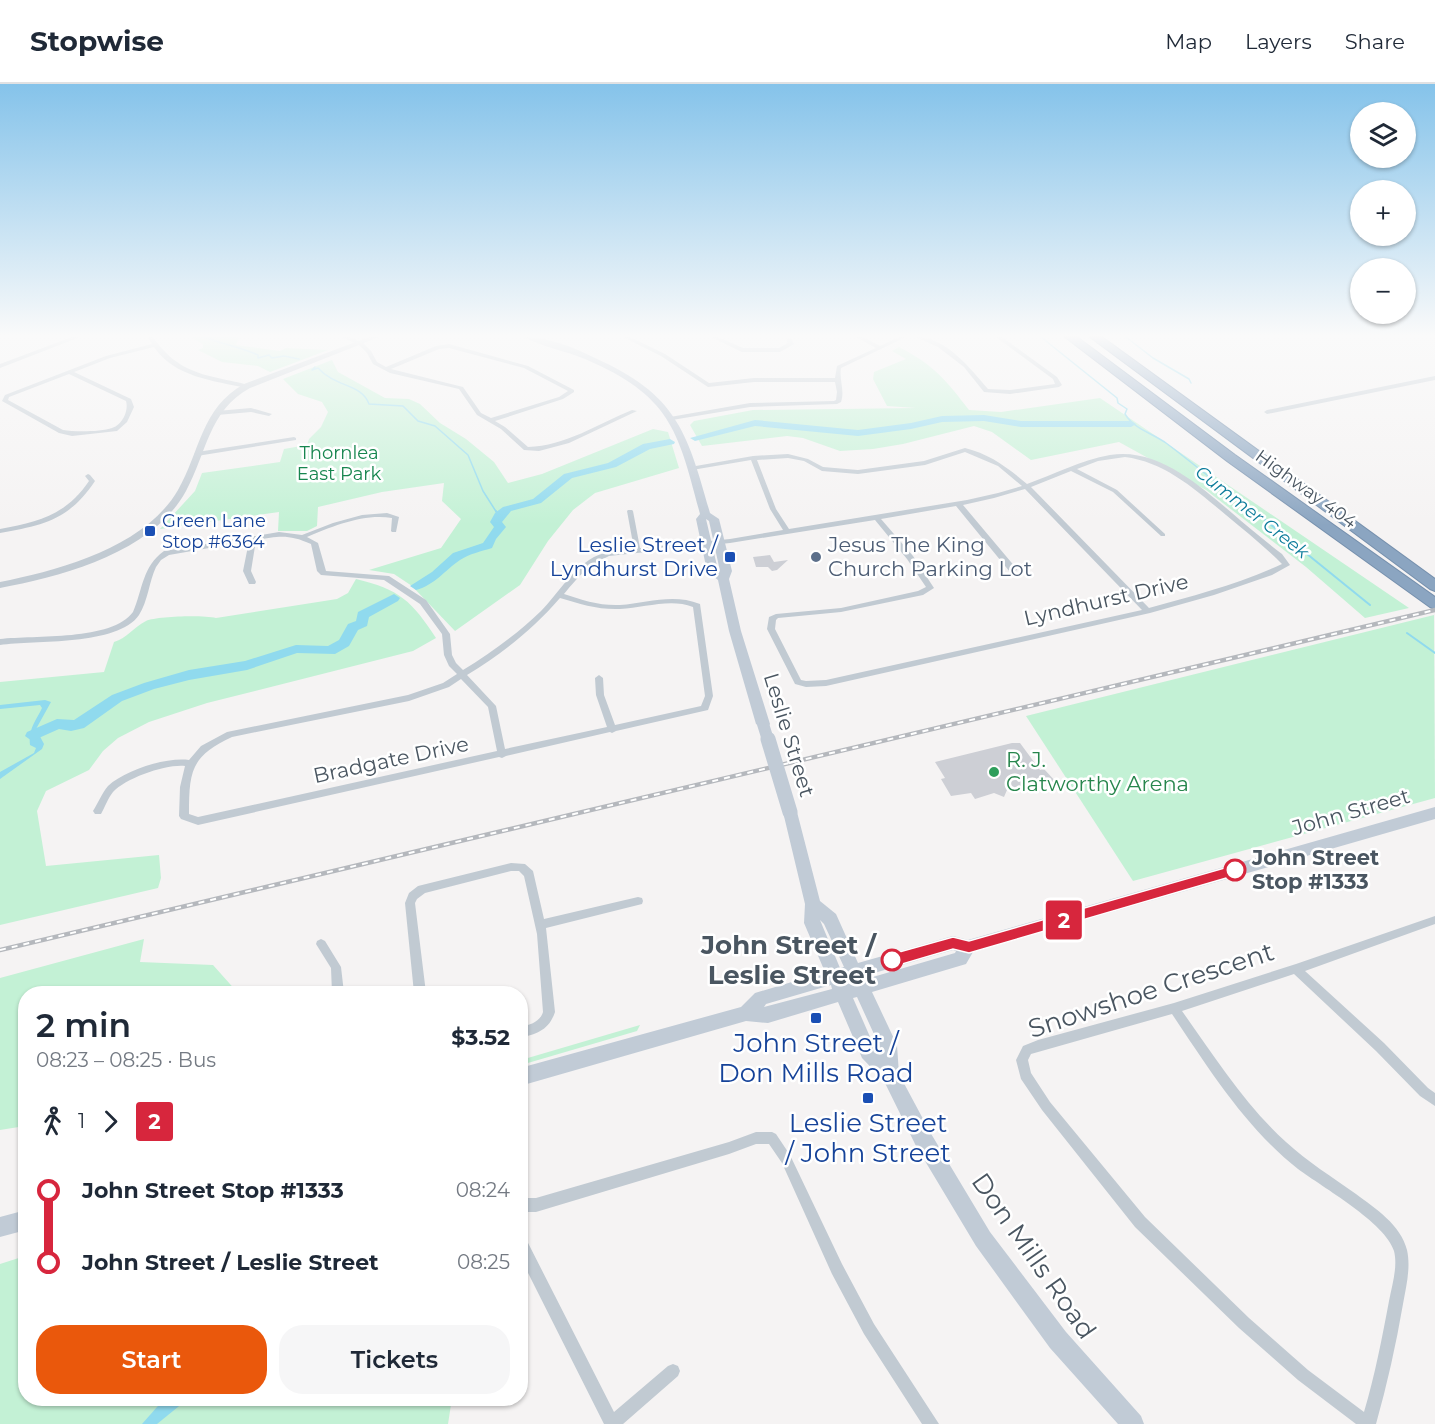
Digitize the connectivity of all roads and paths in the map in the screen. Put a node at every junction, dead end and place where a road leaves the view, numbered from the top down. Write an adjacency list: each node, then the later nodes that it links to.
1 (6, 400): 2 (street)
2 (128, 400)
3 (228, 400): 13 (street)
4 (470, 400): 16 (street)
5 (556, 400): 16 (street)
6 (654, 400): 15 (main road, Leslie Street)
7 (839, 400): 15 (street)
8 (1153, 400): 43 (highway, Highway 404)
9 (1180, 400): 41 (highway, Highway 404)
10 (1329, 400): 12 (street)
11 (634, 411): 16 (street)
12 (1267, 412)
13 (217, 413): 14 (street); 18 (street)
14 (269, 414)
15 (672, 418): 20 (main road, Leslie Street)
16 (491, 420)
17 (294, 439): 18 (street)
18 (197, 453): 40 (street)
19 (753, 458): 20 (street); 23 (street); 30 (street)
20 (692, 468): 26 (main road, Leslie Street)
21 (1071, 468): 23 (street, Lyndhurst Drive); 31 (street); 44 (street, Lyndhurst Drive)
22 (88, 476): 28 (street)
23 (1027, 487): 24 (street, Lyndhurst Drive); 44 (street)
24 (958, 504): 27 (street, Lyndhurst Drive); 37 (street)
25 (630, 511): 36 (street)
26 (705, 514): 34 (main road, Leslie Street); 35 (main road, Leslie Street)
27 (878, 519): 30 (street, Lyndhurst Drive); 44 (street, Lyndhurst Drive)
28 (0, 531)
29 (394, 531): 32 (street)
30 (787, 532): 34 (street, Lyndhurst Drive)
31 (1163, 535)
32 (302, 537): 33 (street); 46 (street)
33 (253, 538): 39 (street); 45 (street)
34 (719, 542): 35 (street, Lyndhurst Drive); 38 (main road, Leslie Street)
35 (706, 543): 36 (street, Lyndhurst Drive); 38 (main road, Leslie Street)
36 (637, 549): 42 (street, Lyndhurst Drive)
37 (1013, 570)
38 (723, 579): 54 (main road, Leslie Street, bridge)
39 (252, 582)
40 (0, 585)
41 (1435, 586)
42 (559, 595): 46 (street, Lyndhurst Drive); 48 (street, Bradgate Drive)
43 (1435, 604)
44 (1147, 610)
45 (0, 642)
46 (462, 675): 49 (street); 50 (street)
47 (599, 678): 48 (street)
48 (612, 730): 49 (street, Bradgate Drive)
49 (502, 755): 50 (street, Bradgate Drive)
50 (189, 763): 51 (street)
51 (98, 811)
52 (1435, 813): 59 (main road, John Street)
53 (638, 901): 56 (street)
54 (813, 904): 59 (main road, Leslie Street); 60 (main road, Leslie Street)
55 (1435, 920): 58 (street, Snowshoe Crescent)
56 (540, 925): 62 (street); 64 (street)
57 (321, 944): 61 (street)
58 (1296, 969): 63 (street, Snowshoe Crescent); 67 (street)
59 (858, 979): 60 (main road, John Street); 66 (main road, Don Mills Road)
60 (839, 985): 65 (main road, John Street); 66 (main road, Don Mills Road)
61 (337, 986)
62 (419, 986)
63 (1174, 1008): 76 (street); 76 (street, Snowshoe Crescent)
64 (528, 1030)
65 (528, 1075)
66 (890, 1075): 75 (main road, Don Mills Road)
67 (1435, 1100)
68 (528, 1205): 74 (street)
69 (18, 1222): 70 (main road)
70 (0, 1227)
71 (528, 1258): 73 (street)
72 (673, 1371): 73 (street)
73 (612, 1424)
74 (931, 1424)
75 (1133, 1424)
76 (1368, 1424)

